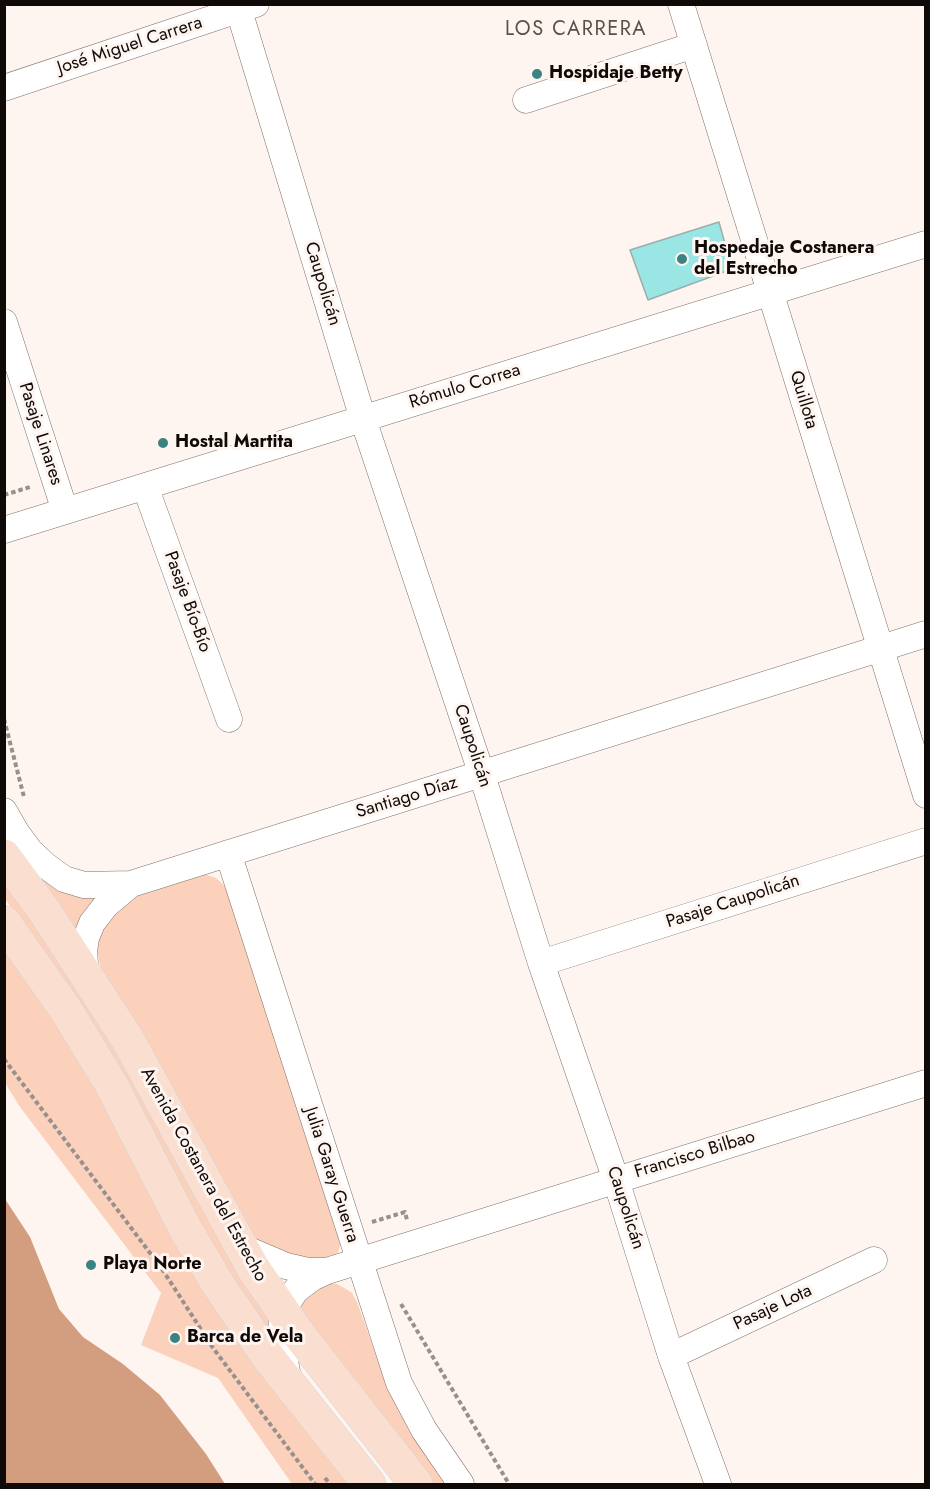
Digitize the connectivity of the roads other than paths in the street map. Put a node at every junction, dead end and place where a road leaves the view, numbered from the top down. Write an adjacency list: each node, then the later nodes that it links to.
1 (681, 4): 3 (street, Quillota)
2 (244, 6): 4 (street, José Miguel Carrera); 9 (street, Caupolicán)
3 (694, 45): 5 (street); 7 (street, Quillota)
4 (4, 88)
5 (526, 100)
6 (926, 244): 7 (street, Rómulo Correa)
7 (770, 292): 9 (street, Rómulo Correa); 14 (street, Quillota)
8 (4, 322): 11 (street, Pasaje Linares)
9 (363, 418): 10 (street, Rómulo Correa); 16 (street, Caupolicán)
10 (145, 486): 11 (street, Rómulo Correa); 15 (street, Pasaje Bío-Bío)
11 (65, 511): 12 (street, Rómulo Correa)
12 (4, 530)
13 (926, 634): 14 (street, Santiago Díaz)
14 (881, 647): 16 (street, Santiago Díaz); 17 (street, Quillota)
15 (229, 719)
16 (482, 775): 21 (street, Santiago Díaz); 25 (street, Caupolicán)
17 (926, 795)
18 (15, 805): 23 (street)
19 (4, 833): 22 (street)
20 (926, 841): 25 (street, Pasaje Caupolicán)
21 (228, 853): 23 (street, Santiago Díaz); 31 (street, Julia Garay Guerra)
22 (9, 862): 26 (main road, Avenida Costanera del Estrecho)
23 (131, 884): 26 (street, Santiago Díaz)
24 (4, 922): 35 (main road, Avenida Costanera del Estrecho)
25 (541, 963): 28 (street, Caupolicán)
26 (86, 976): 29 (main road, Avenida Costanera del Estrecho)
27 (926, 1083): 28 (street, Francisco Bilbao)
28 (616, 1180): 31 (street, Francisco Bilbao); 34 (street, Caupolicán)
29 (239, 1246): 32 (street, Francisco Bilbao); 33 (main road, Avenida Costanera del Estrecho)
30 (874, 1260): 34 (street, Pasaje Lota)
31 (359, 1261): 32 (street, Francisco Bilbao); 38 (street, Julia Garay Guerra)
32 (327, 1270): 33 (street, Francisco Bilbao)
33 (282, 1311): 35 (street); 37 (main road, Avenida Costanera del Estrecho)
34 (671, 1356): 39 (street, Caupolicán)
35 (290, 1387): 36 (main road, Avenida Costanera del Estrecho)
36 (369, 1485)
37 (416, 1485)
38 (461, 1485)
39 (718, 1485)

